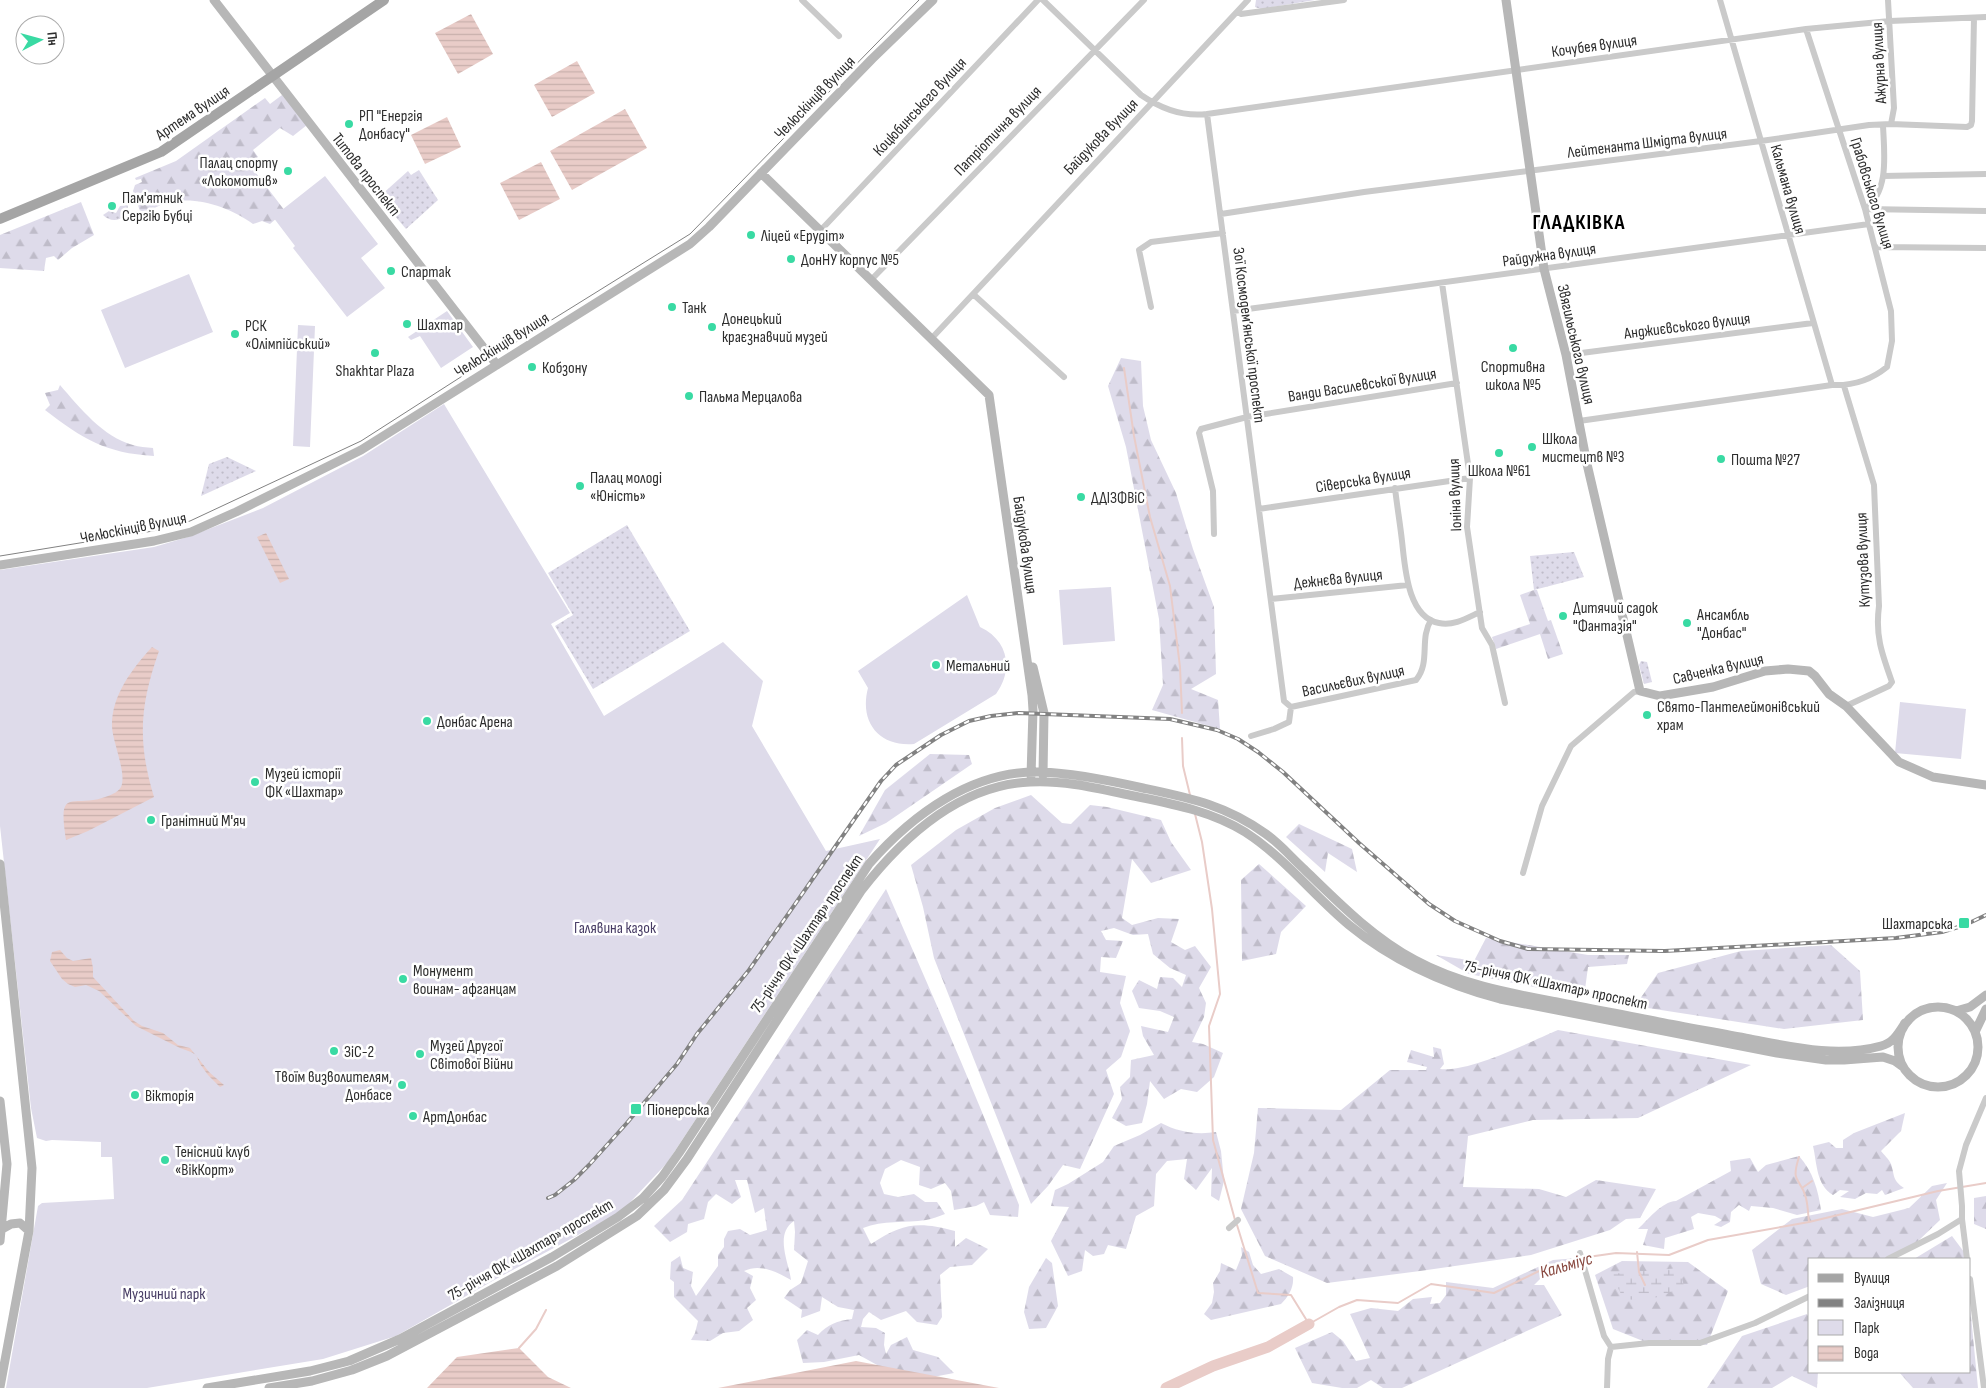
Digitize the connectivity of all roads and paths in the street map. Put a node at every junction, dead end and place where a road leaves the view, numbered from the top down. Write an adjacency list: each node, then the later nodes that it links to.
1 (214, 0): 22 (main road, Титова проспект)
2 (384, 0): 22 (main road, Артема вулиця)
3 (802, 0): 18 (street)
4 (933, 0): 30 (main road, Челюскінців вулиця)
5 (1038, 0): 38 (street, Коцюбинського вулиця)
6 (1043, 0): 20 (street)
7 (1144, 0): 20 (street, Патріотична вулиця)
8 (1248, 0): 13 (street, Байдукова вулиця)
9 (1344, 0): 13 (street)
10 (1506, 0): 21 (main road, Звягильського вулиця)
11 (1720, 0): 19 (street, Кальмана вулиця)
12 (1888, 0): 16 (street, Ажурна вулиця)
13 (1238, 11): 23 (street, Байдукова вулиця)
14 (1986, 17): 15 (street, Кочубея вулиця)
15 (1974, 18): 16 (street, Кочубея вулиця); 25 (street, Лейтенанта Шмідта вулиця)
16 (1890, 21): 17 (street, Кочубея вулиця); 25 (street, Ажурна вулиця)
17 (1806, 29): 19 (street, Кочубея вулиця); 27 (street, Грабовського вулиця)
18 (839, 36)
19 (1732, 40): 21 (street, Кочубея вулиця); 28 (street, Кальмана вулиця)
20 (1094, 51): 23 (street); 44 (street, Патріотична вулиця)
21 (1516, 70): 24 (street, Кочубея вулиця); 29 (main road, Звягильського вулиця)
22 (272, 75): 36 (main road, Артема вулиця); 52 (main road, Титова проспект)
23 (1153, 103): 24 (street); 46 (street, Байдукова вулиця)
24 (1207, 114): 35 (street, Зої Космодем’янської проспект)
25 (1891, 124): 26 (street, Лейтенанта Шмідта вулиця)
26 (1883, 125): 27 (street, Лейтенанта Шмідта вулиця); 32 (street, Ажурна вулиця)
27 (1839, 130): 28 (street, Лейтенанта Шмідта вулиця); 33 (street, Грабовського вулиця)
28 (1761, 142): 29 (street, Лейтенанта Шмідта вулиця); 40 (street, Кальмана вулиця)
29 (1530, 170): 35 (street, Лейтенанта Шмідта вулиця); 43 (main road, Звягильського вулиця)
30 (761, 173): 38 (main road, Байдукова вулиця); 52 (main road, Челюскінців вулиця)
31 (1986, 174): 32 (street)
32 (1884, 176): 33 (street, Ажурна вулиця)
33 (1865, 210): 34 (street); 37 (street, Грабовського вулиця)
34 (1986, 211)
35 (1221, 214): 39 (street, Зої Космодем’янської проспект)
36 (0, 219)
37 (1869, 224): 40 (street, Райдужна вулиця); 41 (street, Грабовського вулиця)
38 (820, 231): 44 (main road, Байдукова вулиця)
39 (1223, 233): 47 (street); 48 (street, Зої Космодем’янської проспект)
40 (1788, 234): 43 (street, Райдужна вулиця); 49 (street, Кальмана вулиця)
41 (1876, 247): 42 (street); 56 (street, Грабовського вулиця)
42 (1986, 248)
43 (1544, 269): 45 (street, Райдужна вулиця); 51 (main road, Звягильського вулиця)
44 (871, 280): 50 (main road, Байдукова вулиця)
45 (1442, 283): 48 (street, Райдужна вулиця); 54 (street, Іоніна вулиця)
46 (974, 294): 50 (street, Байдукова вулиця); 53 (street)
47 (1151, 308)
48 (1233, 311): 57 (street, Зої Космодем’янської проспект)
49 (1813, 323): 51 (street, Анджиєвського вулиця); 55 (street, Кальмана вулиця)
50 (931, 339): 68 (main road, Байдукова вулиця)
51 (1566, 355): 58 (main road, Звягильського вулиця)
52 (497, 365): 63 (main road, Челюскінців вулиця)
53 (1064, 377)
54 (1457, 383): 57 (street, Ванди Василевської вулиця); 59 (street, Іоніна вулиця)
55 (1832, 385): 56 (street); 58 (street)
56 (1844, 386): 71 (street, Кутузова вулиця)
57 (1247, 417): 61 (street, Зої Космодем’янської проспект); 62 (street, Ванди Василевської вулиця)
58 (1578, 421): 69 (main road, Звягильського вулиця)
59 (1470, 478): 60 (street, Сіверська вулиця); 66 (street, Іоніна вулиця)
60 (1395, 488): 61 (street, Сіверська вулиця); 64 (street)
61 (1259, 509): 65 (street, Зої Космодем’янської проспект)
62 (1214, 534)
63 (0, 565)
64 (1408, 585): 65 (street, Дежнєва вулиця); 67 (street)
65 (1271, 599): 72 (street, Зої Космодем’янської проспект)
66 (1480, 612): 67 (street); 70 (street, Іоніна вулиця)
67 (1431, 620): 72 (street, Васильєвих вулиця)
68 (1024, 631): 74 (main road); 75 (main road)
69 (1640, 691): 71 (main road, Савченка вулиця); 79 (street)
70 (1505, 703)
71 (1846, 706): 77 (main road, Савченка вулиця)
72 (1291, 708): 73 (street)
73 (1251, 736)
74 (1043, 772): 75 (main road, 75-річчя ФК «Шахтар» проспект); 76 (main road); 85 (main road, 75-річчя ФК «Шахтар» проспект)
75 (1031, 777): 76 (main road, 75-річчя ФК «Шахтар» проспект); 103 (main road, 75-річчя ФК «Шахтар» проспект); 104 (main road, 75-річчя ФК «Шахтар» проспект)
76 (1044, 782): 87 (main road, 75-річчя ФК «Шахтар» проспект)
77 (1986, 785)
78 (0, 864): 80 (main road)
79 (1523, 873)
80 (9, 943): 81 (main road); 94 (main road)
81 (0, 951)
82 (1986, 996): 84 (main road)
83 (1986, 1009): 86 (main road)
84 (1956, 1011): 85 (main road); 86 (main road)
85 (1905, 1024): 87 (main road)
86 (1975, 1032): 87 (main road)
87 (1902, 1066)
88 (1986, 1098): 90 (street)
89 (0, 1101): 93 (main road)
90 (1962, 1219): 97 (street); 98 (street)
91 (1238, 1220): 92 (street)
92 (1229, 1228)
93 (2, 1229): 94 (main road); 95 (main road)
94 (29, 1231): 102 (main road)
95 (0, 1241)
96 (1580, 1253): 101 (street)
97 (1890, 1258)
98 (1967, 1258)
99 (1971, 1287): 106 (street)
100 (1808, 1297): 101 (street)
101 (1611, 1348): 105 (street)
102 (0, 1387)
103 (207, 1388)
104 (269, 1388)
105 (1607, 1388)
106 (1984, 1388)

